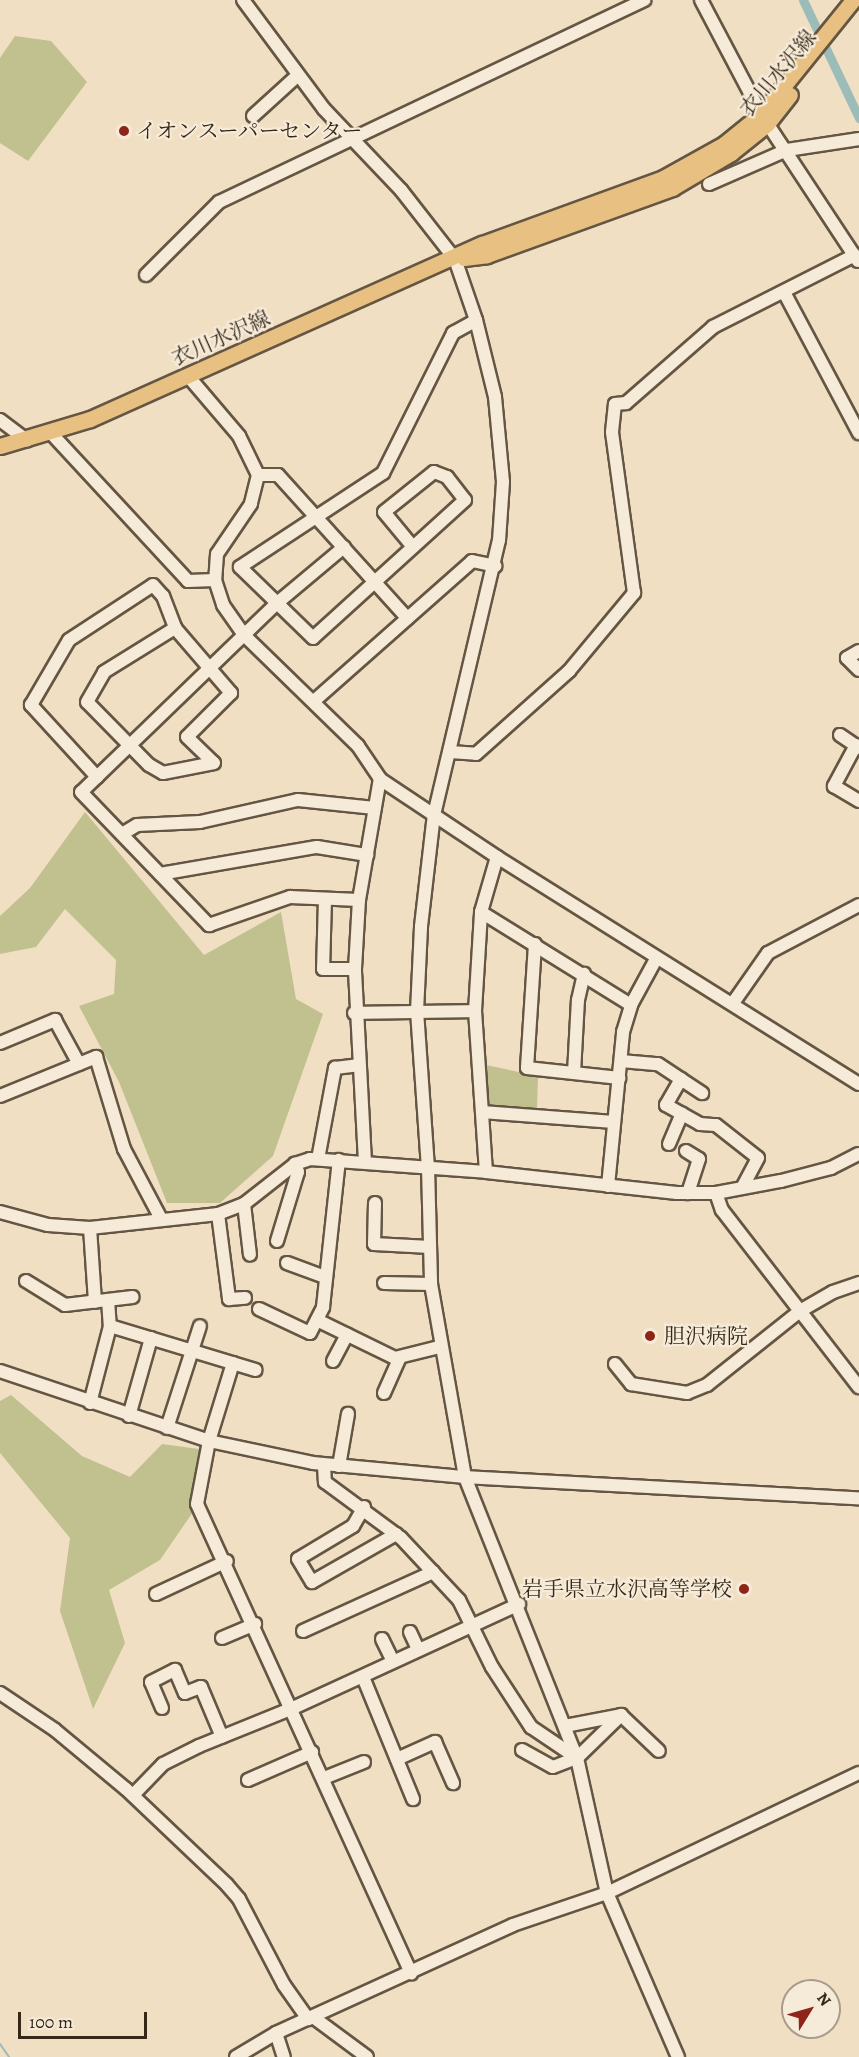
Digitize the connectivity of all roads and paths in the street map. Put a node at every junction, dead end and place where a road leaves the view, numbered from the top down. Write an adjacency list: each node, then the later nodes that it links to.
1 (243, 0): 6 (street)
2 (644, 0): 11 (street)
3 (701, 0): 9 (street)
4 (854, 0): 7 (main road, 衣川水沢線)
5 (859, 9): 7 (main road, 衣川水沢線)
6 (298, 75): 8 (street); 11 (street)
7 (790, 88): 9 (main road, 衣川水沢線)
8 (253, 116)
9 (764, 119): 12 (street); 15 (main road, 衣川水沢線)
10 (859, 139): 12 (street)
11 (350, 140): 15 (street); 16 (street)
12 (787, 150): 13 (street); 14 (street)
13 (709, 184)
14 (857, 258): 17 (street)
15 (455, 259): 18 (street); 19 (main road, 衣川水沢線)
16 (146, 275)
17 (784, 292): 22 (street); 43 (street)
18 (476, 320): 26 (street); 29 (street)
19 (188, 375): 21 (main road, 衣川水沢線); 25 (street)
20 (0, 420): 23 (street)
21 (50, 432): 23 (main road, 衣川水沢線); 30 (street)
22 (859, 433)
23 (27, 440): 24 (main road, 衣川水沢線)
24 (0, 446)
25 (258, 475): 26 (street); 30 (street)
26 (316, 516): 27 (street); 32 (street)
27 (344, 547): 31 (street); 32 (street)
28 (413, 547): 28 (street); 31 (street)
29 (495, 566): 33 (street); 43 (street)
30 (215, 580): 35 (street)
31 (376, 580): 32 (street); 33 (street)
32 (277, 603): 35 (street)
33 (406, 618): 39 (street)
34 (175, 628): 38 (street); 41 (street); 44 (street)
35 (244, 635): 38 (street); 39 (street)
36 (859, 651): 37 (street)
37 (859, 670)
38 (209, 671): 41 (street); 41 (street)
39 (314, 701): 45 (street)
40 (840, 735): 42 (street)
41 (129, 744): 44 (street)
42 (857, 747): 46 (street)
43 (450, 752): 48 (street)
44 (97, 777): 49 (street)
45 (380, 779): 47 (street); 48 (street)
46 (859, 801)
47 (375, 808): 49 (street); 50 (street)
48 (434, 814): 51 (street); 63 (street)
49 (122, 834): 52 (street)
50 (367, 855): 52 (street); 54 (street)
51 (497, 857): 56 (street); 58 (street)
52 (160, 874): 53 (street)
53 (325, 899): 54 (street); 59 (street)
54 (359, 900): 59 (street)
55 (859, 905): 61 (street)
56 (481, 912): 57 (street); 64 (street)
57 (535, 944): 60 (street); 70 (street)
58 (656, 959): 61 (street); 62 (street)
59 (355, 969): 65 (street)
60 (584, 974): 62 (street); 70 (street)
61 (733, 1003): 73 (street)
62 (631, 1005): 67 (street)
63 (417, 1011): 64 (street); 65 (street); 86 (street)
64 (475, 1011): 76 (street)
65 (354, 1013): 69 (street)
66 (0, 1043): 68 (street)
67 (621, 1060): 71 (street); 72 (street)
68 (79, 1064): 75 (street); 96 (street)
69 (358, 1065): 82 (street); 84 (street)
70 (574, 1073): 71 (street)
71 (619, 1078): 78 (street)
72 (681, 1079): 74 (street); 77 (street)
73 (859, 1084)
74 (702, 1093)
75 (0, 1096)
76 (482, 1112): 78 (street); 87 (street)
77 (682, 1114): 79 (street); 89 (street)
78 (614, 1122): 88 (street)
79 (669, 1144)
80 (686, 1151): 90 (street)
81 (859, 1154): 89 (street)
82 (318, 1159): 83 (street); 85 (street)
83 (339, 1160): 84 (street); 102 (street)
84 (366, 1162): 86 (street)
85 (295, 1164): 93 (street); 98 (street)
86 (428, 1167): 87 (street); 99 (street)
87 (486, 1172): 88 (street)
88 (608, 1186): 90 (street)
89 (742, 1188): 91 (street)
90 (688, 1193): 91 (street)
91 (716, 1193): 112 (street)
92 (375, 1203): 99 (street)
93 (244, 1204): 95 (street); 100 (street)
94 (0, 1212): 97 (street)
95 (218, 1214): 96 (street); 108 (street)
96 (160, 1217): 97 (street)
97 (90, 1227): 110 (street)
98 (277, 1240)
99 (430, 1247): 106 (street)
100 (250, 1255)
101 (287, 1263): 102 (street)
102 (325, 1277): 113 (street)
103 (26, 1281): 110 (street)
104 (384, 1283): 106 (street)
105 (859, 1283): 112 (street)
106 (431, 1284): 118 (street)
107 (133, 1297): 109 (street)
108 (245, 1298)
109 (108, 1300): 110 (street); 114 (street)
110 (95, 1302)
111 (258, 1310): 113 (street)
112 (800, 1311): 123 (street); 126 (street)
113 (317, 1320): 116 (street)
114 (110, 1326): 117 (street); 128 (street)
115 (200, 1326): 119 (street)
116 (347, 1335): 120 (street); 121 (street)
117 (151, 1338): 119 (street); 130 (street)
118 (439, 1347): 120 (street); 135 (street)
119 (193, 1351): 122 (street); 131 (street)
120 (400, 1357): 127 (street)
121 (333, 1361)
122 (232, 1363): 124 (street); 132 (street)
123 (615, 1364)
124 (256, 1370)
125 (0, 1371): 128 (street)
126 (859, 1388)
127 (384, 1393)
128 (90, 1403): 130 (street)
129 (348, 1414): 134 (street)
130 (129, 1416): 131 (street)
131 (167, 1428): 132 (street)
132 (208, 1442): 133 (street); 139 (street)
133 (324, 1465): 134 (street); 137 (street)
134 (339, 1466): 135 (street)
135 (465, 1477): 136 (street); 142 (street)
136 (859, 1498)
137 (364, 1507): 138 (street); 138 (street)
138 (396, 1534): 140 (street)
139 (226, 1562): 141 (street); 143 (street)
140 (433, 1572): 144 (street); 145 (street)
141 (156, 1594)
142 (519, 1604): 144 (street); 156 (street)
143 (255, 1624): 147 (street); 154 (street)
144 (471, 1625): 149 (street); 161 (street)
145 (303, 1631)
146 (410, 1632): 149 (street)
147 (222, 1638)
148 (382, 1639): 150 (street)
149 (418, 1649): 150 (street)
150 (393, 1662): 151 (street)
151 (363, 1677): 154 (street); 162 (street)
152 (0, 1693): 168 (street)
153 (162, 1708): 157 (street)
154 (292, 1708): 157 (street); 160 (street)
155 (621, 1715): 156 (street); 159 (street); 161 (street)
156 (565, 1726): 161 (street)
157 (222, 1737): 168 (street)
158 (522, 1750): 161 (street)
159 (659, 1751)
160 (312, 1752): 165 (street); 166 (street)
161 (577, 1758): 170 (street)
162 (397, 1759): 167 (street); 169 (street)
163 (364, 1762): 165 (street)
164 (859, 1773): 170 (street)
165 (324, 1778): 171 (street)
166 (248, 1780)
167 (453, 1783)
168 (133, 1795): 172 (street)
169 (413, 1800)
170 (607, 1893): 171 (street); 177 (street)
171 (411, 1973): 172 (street)
172 (310, 2018): 173 (street); 176 (street)
173 (276, 2032): 174 (street); 175 (street)
174 (236, 2057)
175 (284, 2057)
176 (367, 2057)
177 (678, 2057)

